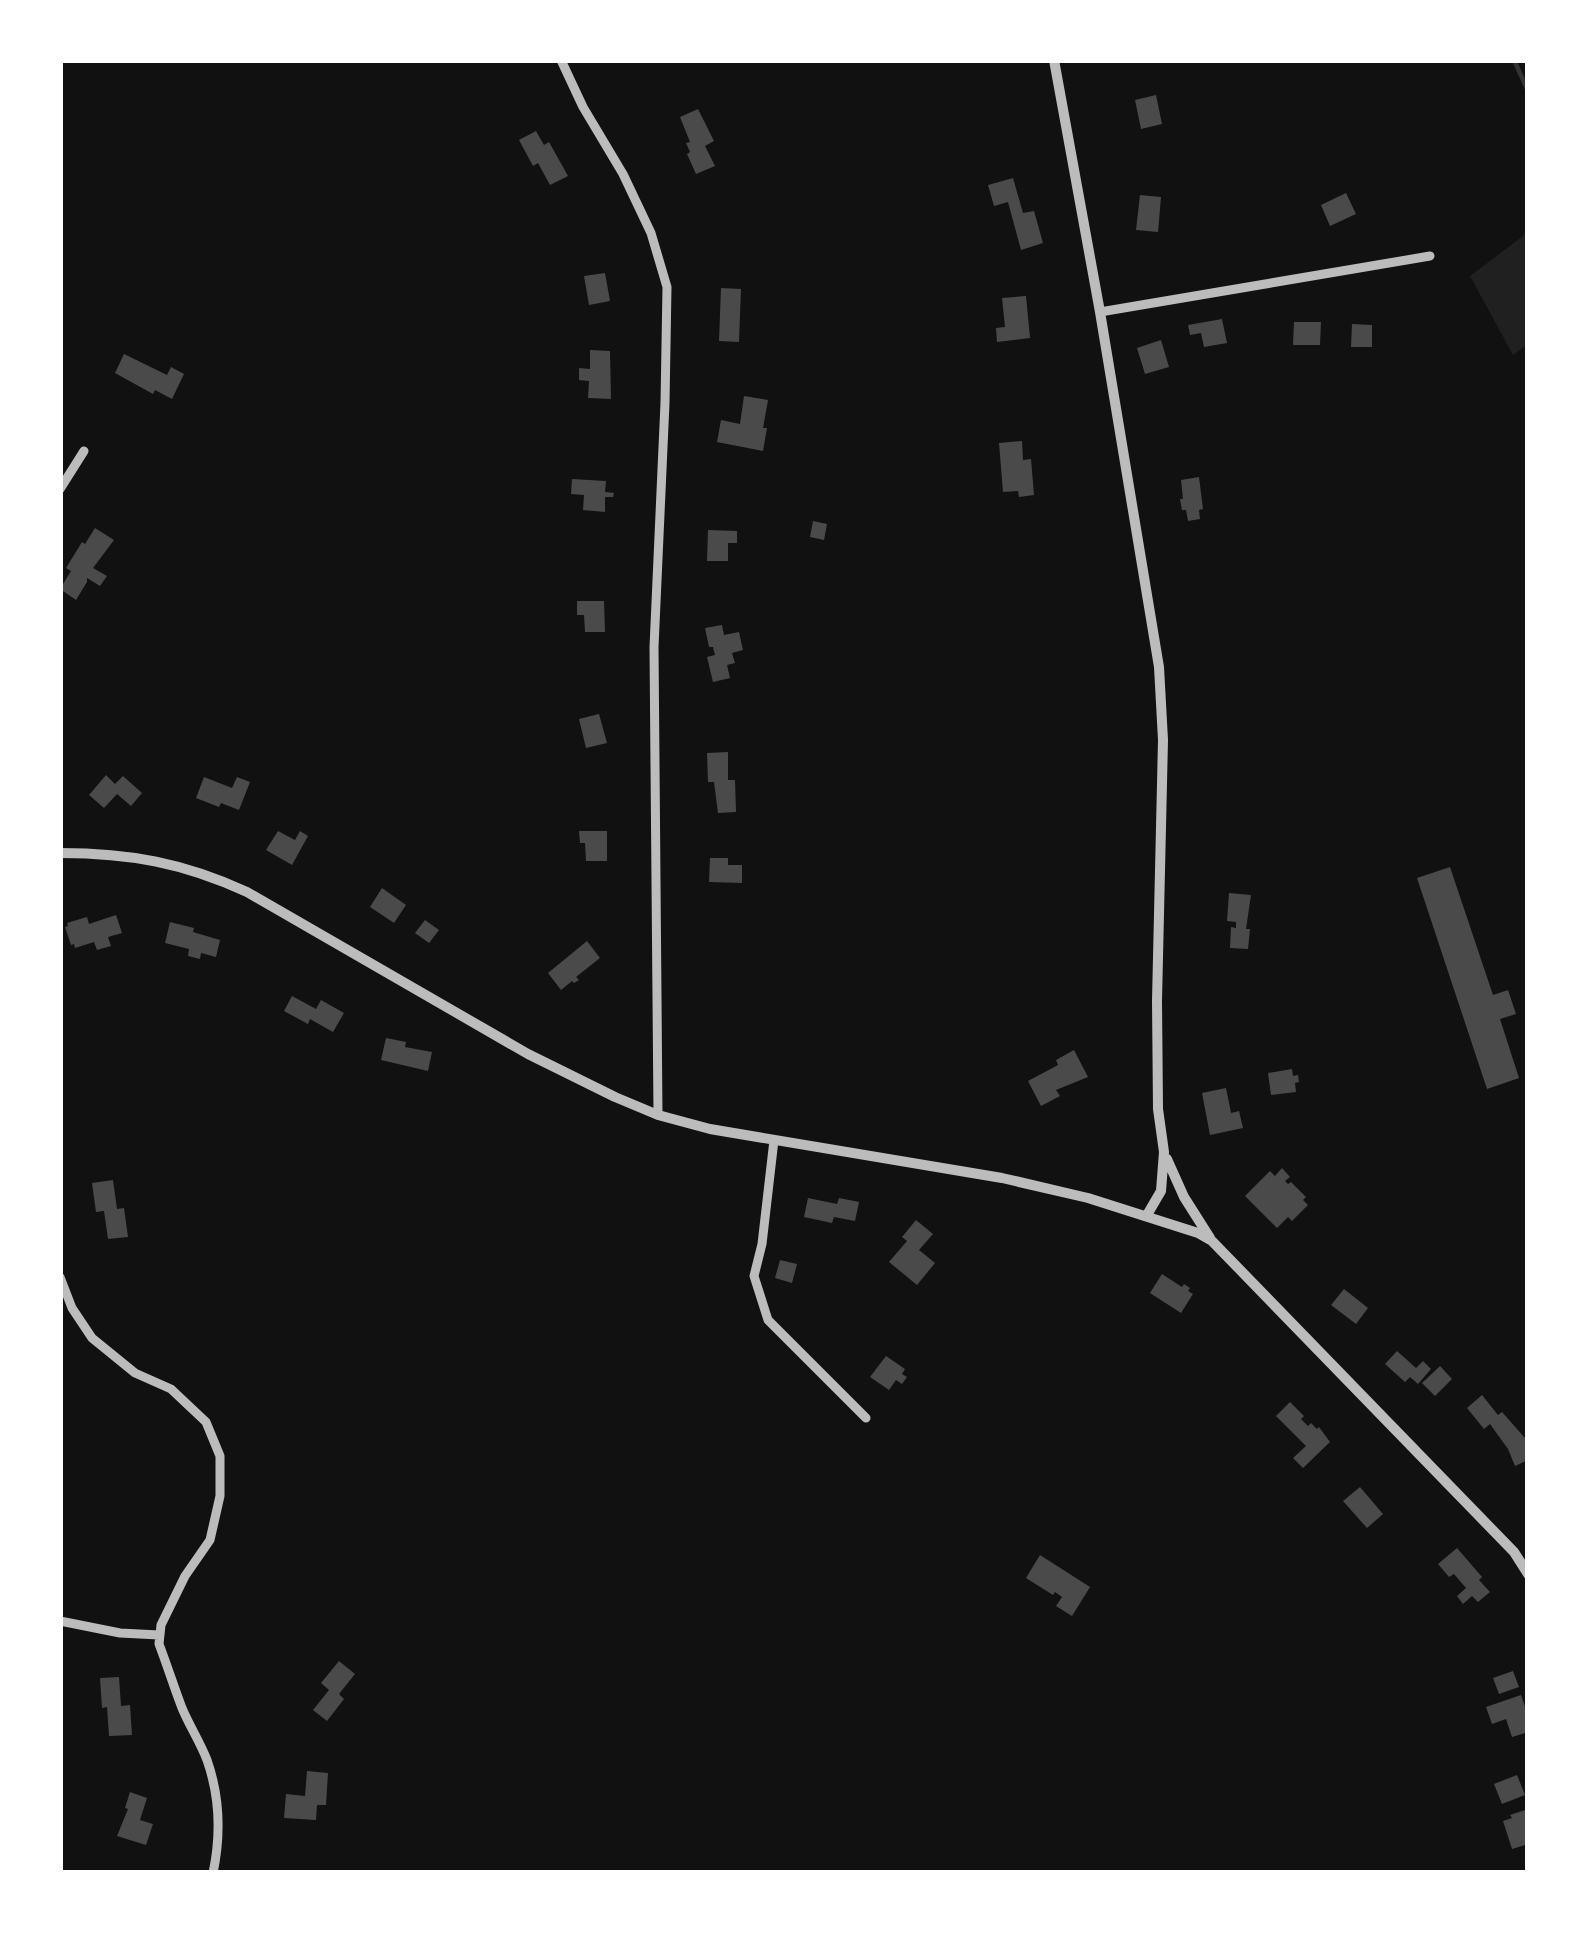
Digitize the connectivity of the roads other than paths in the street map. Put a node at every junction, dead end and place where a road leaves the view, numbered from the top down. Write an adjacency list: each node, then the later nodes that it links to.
1 (561, 60): 8 (street)
2 (1054, 60): 4 (street)
3 (1430, 256): 4 (street)
4 (1100, 312): 10 (street)
5 (84, 451): 6 (street)
6 (60, 489)
7 (60, 853): 8 (street)
8 (658, 1115): 9 (street)
9 (775, 1140): 11 (street); 14 (street)
10 (1164, 1152): 11 (street); 12 (street)
11 (1147, 1215): 12 (street)
12 (1212, 1240): 15 (street)
13 (60, 1277): 19 (street)
14 (866, 1418)
15 (1514, 1552): 16 (street); 17 (street)
16 (1528, 1555)
17 (1528, 1574)
18 (60, 1621): 19 (street)
19 (159, 1635): 20 (street)
20 (213, 1873)

